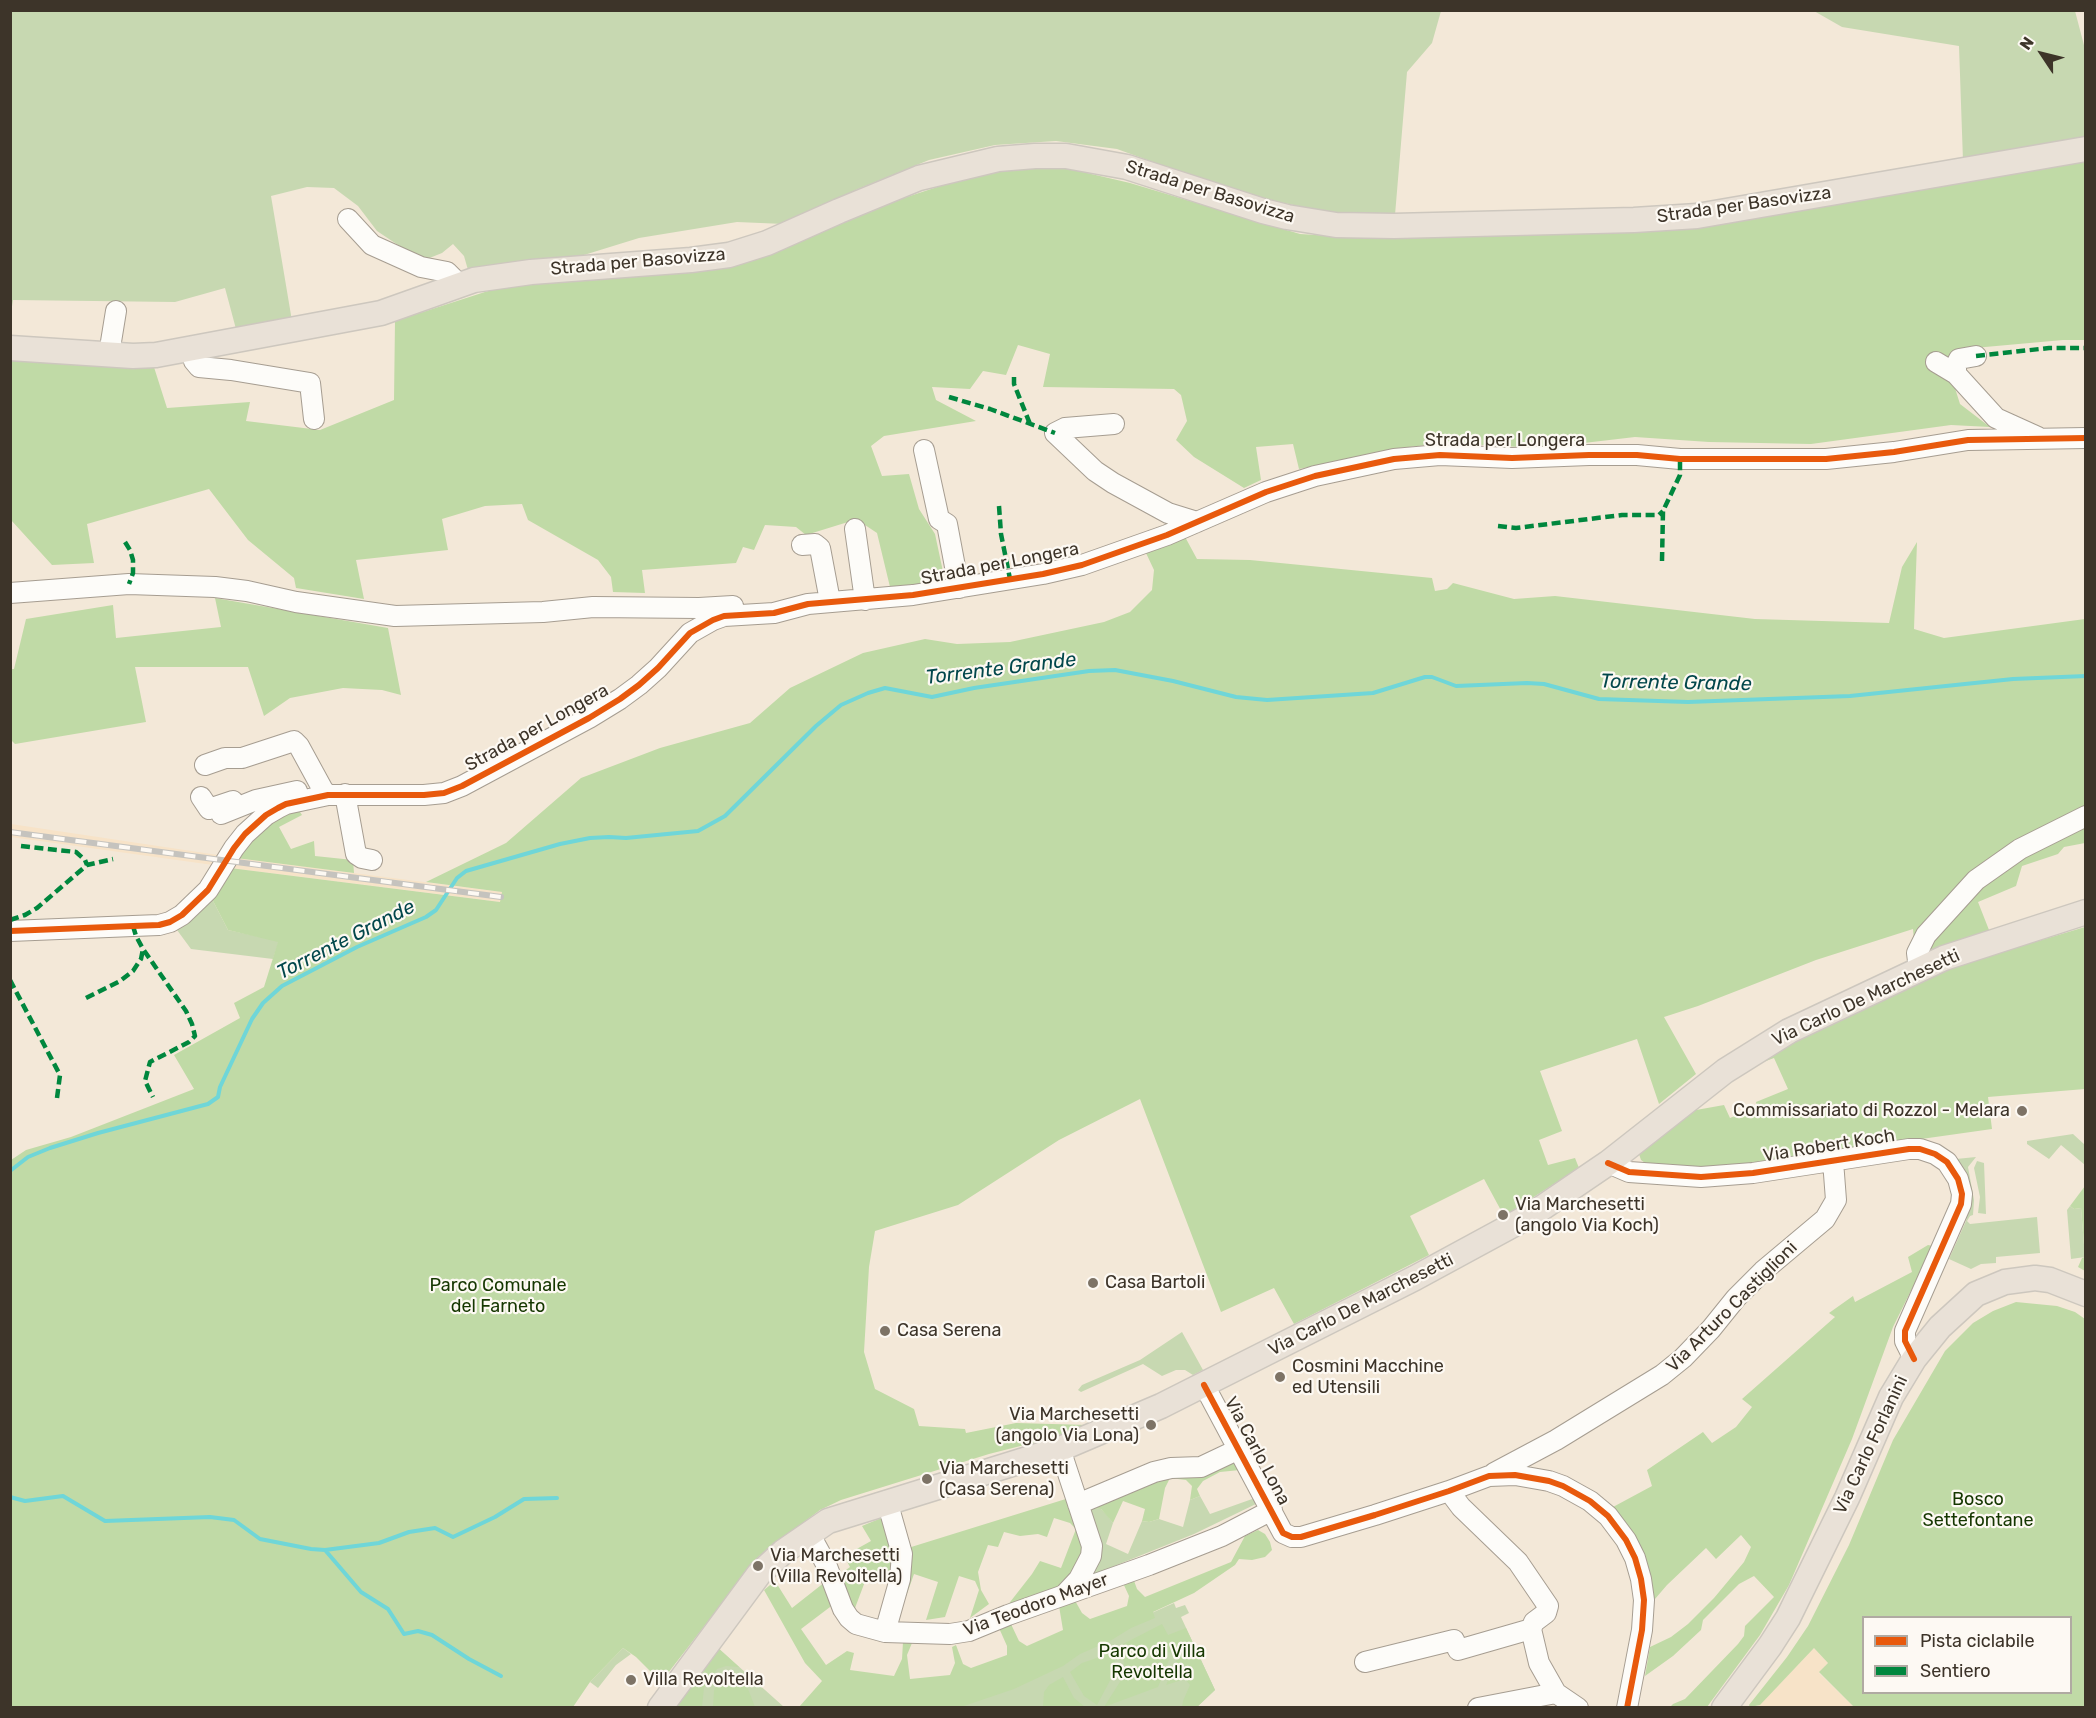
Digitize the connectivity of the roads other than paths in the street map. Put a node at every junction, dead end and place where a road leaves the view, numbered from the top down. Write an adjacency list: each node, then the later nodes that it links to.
1 (2085, 149): 3 (main road, Strada per Basovizza)
2 (348, 219): 3 (street)
3 (456, 286): 6 (main road, Strada per Basovizza)
4 (116, 311): 7 (street)
5 (10, 348): 7 (main road, Strada per Basovizza)
6 (190, 349): 7 (main road, Strada per Basovizza); 11 (street)
7 (109, 354)
8 (1976, 356): 10 (street)
9 (1936, 362): 10 (street)
10 (1956, 374): 14 (street)
11 (314, 419)
12 (1114, 424): 16 (street)
13 (2085, 438): 14 (street, Strada per Longera)
14 (2042, 440): 16 (street, Strada per Longera)
15 (924, 450): 19 (street)
16 (1197, 522): 19 (street, Strada per Longera)
17 (855, 529): 21 (street)
18 (802, 546): 22 (street)
19 (959, 588): 21 (street, Strada per Longera)
20 (10, 593): 23 (street, Strada per Longera)
21 (865, 600): 22 (street, Strada per Longera)
22 (830, 602): 23 (street, Strada per Longera)
23 (792, 606): 25 (street, Strada per Longera)
24 (205, 765): 25 (street)
25 (332, 793): 27 (street); 30 (street); 32 (street, Strada per Longera)
26 (201, 798): 27 (street)
27 (256, 800): 28 (street)
28 (221, 814)
29 (2085, 816): 33 (street)
30 (372, 860)
31 (2085, 912): 33 (main road, Via Carlo De Marchesetti)
32 (10, 931)
33 (1919, 969): 35 (main road, Via Carlo De Marchesetti)
34 (1833, 1161): 35 (street, Via Robert Koch); 37 (street, Via Robert Koch); 41 (street, Via Arturo Castiglioni)
35 (1608, 1163): 38 (main road, Via Carlo De Marchesetti)
36 (2085, 1294): 37 (main road, Via Carlo Forlanini)
37 (1914, 1359): 56 (main road, Via Carlo Forlanini)
38 (1204, 1384): 39 (main road, Via Carlo De Marchesetti); 40 (street, Via Carlo Lona)
39 (1060, 1449): 43 (main road, Via Carlo De Marchesetti); 44 (street)
40 (1239, 1449): 44 (street); 45 (street, Via Carlo Lona)
41 (1489, 1476): 42 (street); 55 (street)
42 (1449, 1491): 45 (street, Via Carlo Lona); 48 (street)
43 (887, 1501): 46 (main road, Via Carlo De Marchesetti); 49 (street)
44 (1078, 1504): 47 (street)
45 (1272, 1510): 47 (street, Via Teodoro Mayer)
46 (809, 1533): 49 (street, Via Teodoro Mayer); 52 (main road, Via Carlo De Marchesetti)
47 (1065, 1594): 49 (street, Via Teodoro Mayer)
48 (1531, 1629): 50 (street); 51 (street)
49 (885, 1632)
50 (1365, 1662)
51 (1556, 1694): 53 (street); 54 (street)
52 (660, 1707)
53 (1479, 1707)
54 (1578, 1707)
55 (1623, 1707)
56 (1724, 1707)

